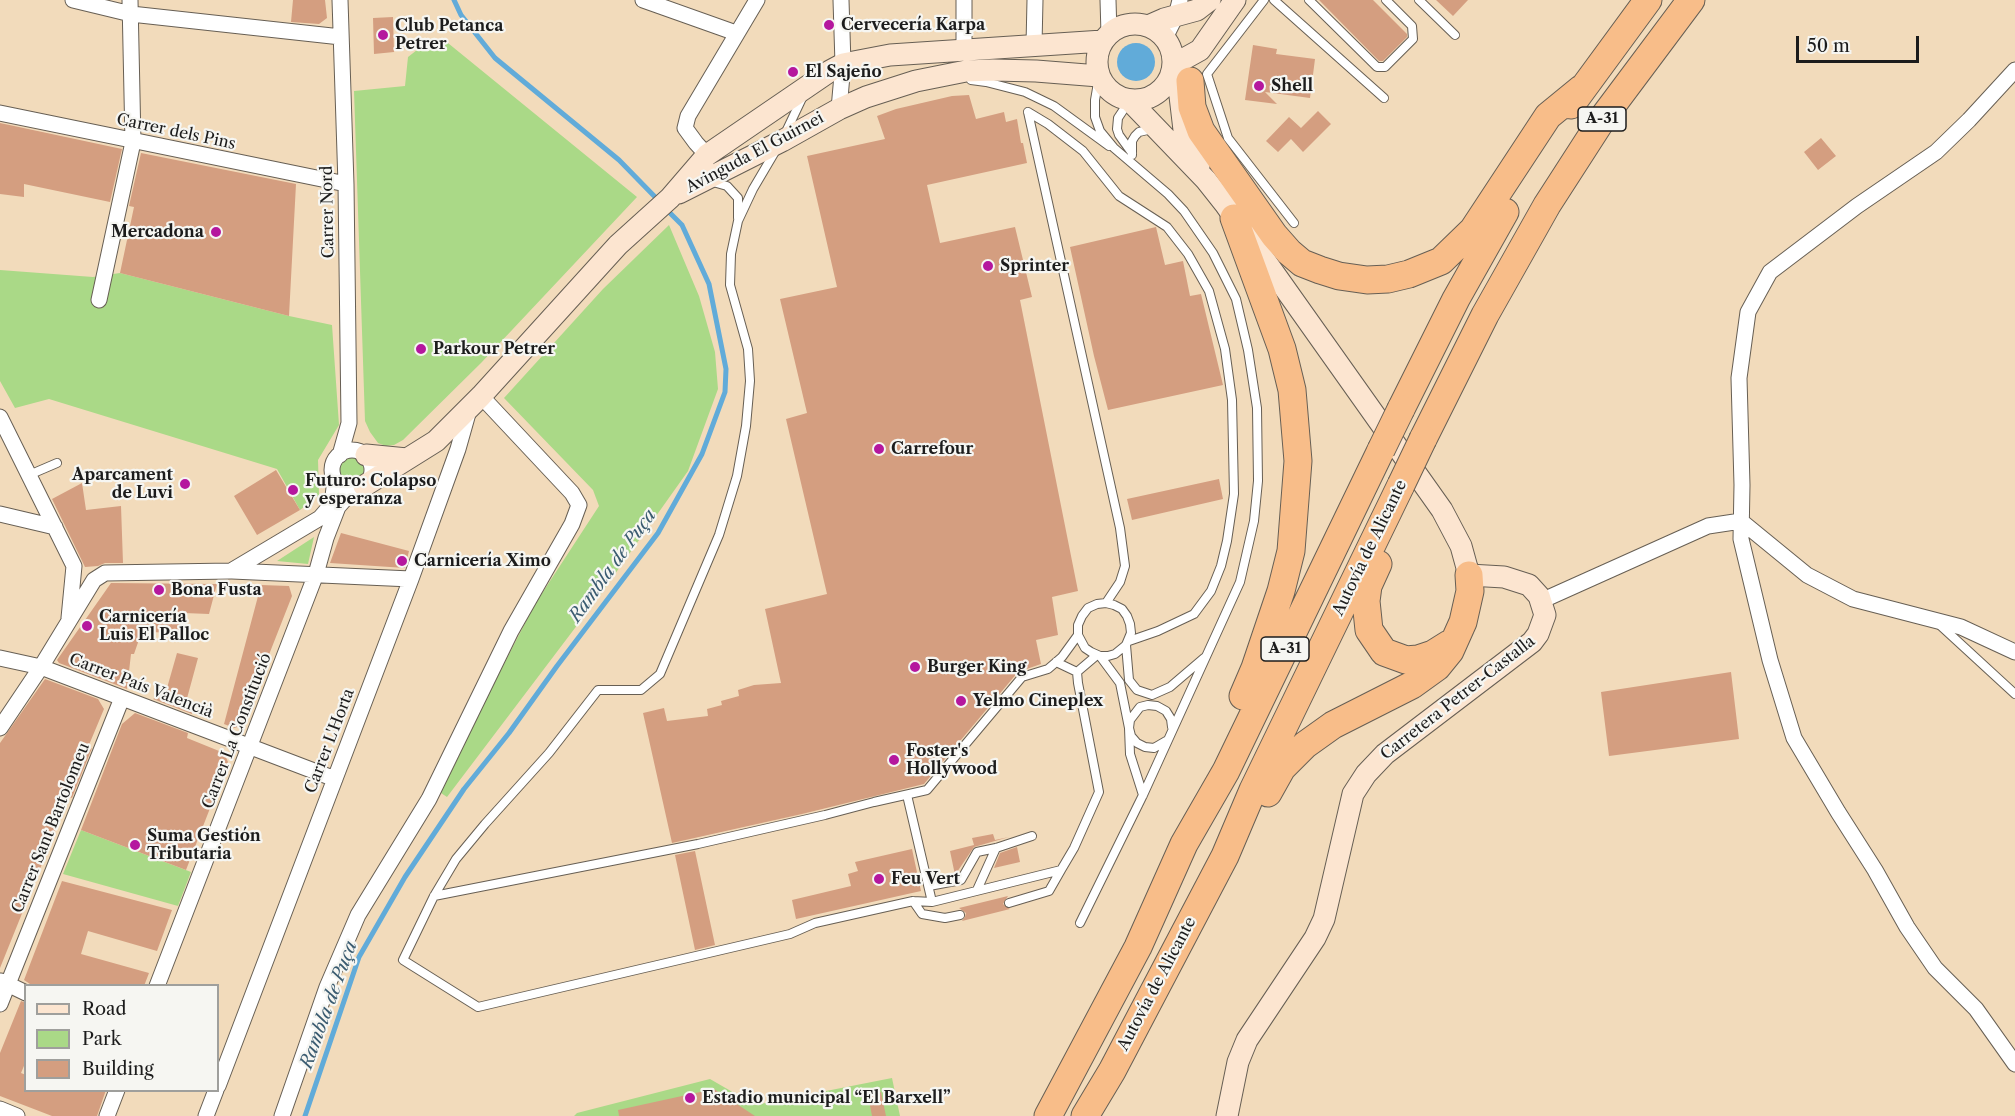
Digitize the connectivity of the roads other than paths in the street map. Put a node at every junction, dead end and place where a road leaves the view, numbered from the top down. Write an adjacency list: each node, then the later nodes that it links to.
1 (73, 0): 17 (street)
2 (340, 0): 23 (street, Carrer Nord)
3 (643, 0): 20 (street)
4 (757, 0): 20 (street)
5 (841, 0): 26 (street)
6 (964, 0): 25 (street)
7 (1035, 0): 24 (street)
8 (1108, 0): 22 (street)
9 (1264, 0): 28 (lane)
10 (1274, 0): 33 (lane)
11 (1309, 0): 12 (lane)
12 (1386, 0)
13 (1419, 0): 21 (lane)
14 (1648, 0): 32 (highway, Autovía de Alicante / A-31)
15 (1691, 0): 61 (highway, Autovía de Alicante / A-31, bridge)
16 (1228, 3): 18 (street); 28 (street)
17 (130, 7): 23 (street); 39 (street)
18 (1178, 8): 19 (street)
19 (1156, 32): 22 (street); 28 (street)
20 (736, 33): 42 (street)
21 (1455, 35)
22 (1106, 37): 24 (street, Avinguda El Guirnei); 30 (street)
23 (341, 38): 46 (street, Carrer Nord)
24 (1034, 45): 25 (street, Avinguda El Guirnei)
25 (964, 50): 26 (street, Avinguda El Guirnei)
26 (843, 64): 31 (street, Avinguda El Guirnei); 35 (street)
27 (2015, 70): 64 (street)
28 (1182, 74): 32 (highway); 34 (street); 45 (street); 50 (lane)
29 (943, 76): 30 (street, Avinguda El Guirnei); 35 (street, Avinguda El Guirnei); 40 (lane)
30 (1099, 76): 34 (street); 40 (lane)
31 (807, 86): 38 (lane); 42 (street, Avinguda El Guirnei)
32 (1581, 89): 98 (highway, Autovía de Alicante / A-31, bridge)
33 (1384, 98)
34 (1130, 101): 37 (street); 41 (lane)
35 (839, 108): 38 (street, Avinguda El Guirnei)
36 (0, 113): 39 (street, Carrer dels Pins)
37 (1157, 129): 41 (lane); 45 (street)
38 (782, 141): 44 (street, Avinguda El Guirnei); 49 (lane)
39 (133, 142): 46 (street, Carrer dels Pins); 51 (street)
40 (1114, 148): 43 (lane)
41 (1132, 153): 43 (lane)
42 (707, 155): 47 (street, Avinguda El Guirnei)
43 (1138, 167): 79 (lane)
44 (705, 180): 47 (street, Avinguda El Guirnei); 49 (lane)
45 (1206, 180): 48 (street)
46 (346, 184): 54 (street, Carrer Nord)
47 (670, 198): 52 (street)
48 (1234, 218): 68 (street); 98 (highway)
49 (738, 221): 104 (lane)
50 (1294, 223)
51 (99, 300)
52 (475, 401): 57 (street); 69 (street, Carrer L'Horta); 122 (street)
53 (0, 417): 59 (street)
54 (349, 423): 55 (street, Carrer Nord); 56 (street, Carrer Nord)
55 (365, 454): 56 (street); 57 (street); 62 (street)
56 (340, 455): 60 (street)
57 (407, 459): 62 (street)
58 (57, 463): 59 (lane)
59 (29, 475): 65 (street)
60 (335, 480): 62 (street); 66 (street)
61 (1401, 485): 74 (highway); 100 (highway, Autovía de Alicante / A-31)
62 (358, 488): 67 (street, Carrer La Constitució)
63 (0, 514): 65 (street)
64 (1741, 521): 70 (street); 72 (street); 114 (street)
65 (55, 527): 73 (street)
66 (231, 571): 67 (street); 73 (street)
67 (316, 574): 69 (street); 93 (street, Carrer La Constitució)
68 (1469, 575): 70 (street); 74 (highway)
69 (411, 579): 94 (street, Carrer L'Horta)
70 (1541, 601): 125 (street, Carretera Petrer-Castalla)
71 (1106, 603): 75 (lane); 76 (lane); 76 (lane)
72 (1934, 619): 77 (street); 84 (lane)
73 (69, 621): 82 (street)
74 (1459, 634): 100 (highway)
75 (1078, 635): 78 (lane); 81 (lane)
76 (1127, 643): 78 (lane); 85 (lane)
77 (2015, 652)
78 (1099, 655): 83 (lane); 90 (lane)
79 (1207, 655): 85 (lane); 91 (lane)
80 (0, 657): 82 (street, Carrer País Valencià)
81 (1056, 662): 83 (lane); 95 (lane)
82 (41, 667): 86 (street, Carrer País Valencià); 89 (street)
83 (1077, 672): 101 (lane)
84 (2015, 694)
85 (1152, 695): 87 (lane); 88 (lane)
86 (122, 698): 93 (street, Carrer País Valencià); 110 (street, Carrer Sant Bartolomeu)
87 (1148, 705): 88 (lane); 90 (lane)
88 (1157, 706): 91 (lane)
89 (0, 728)
90 (1129, 728): 92 (lane); 96 (lane)
91 (1172, 729): 92 (lane)
92 (1168, 739): 96 (lane)
93 (250, 747): 94 (street, Carrer País Valencià); 111 (street, Carrer La Constitució)
94 (335, 779): 115 (street, Carrer L'Horta)
95 (907, 795): 102 (lane); 104 (lane)
96 (1143, 795): 109 (lane)
97 (1032, 836): 99 (lane)
98 (1184, 844): 123 (highway, Autovía de Alicante / A-31)
99 (996, 848): 102 (lane); 103 (lane)
100 (1225, 856): 124 (highway, Autovía de Alicante / A-31)
101 (1061, 870): 103 (lane); 107 (lane)
102 (929, 886): 106 (lane)
103 (977, 890): 106 (lane)
104 (434, 896): 105 (lane)
105 (913, 901): 106 (lane); 108 (lane)
106 (932, 902)
107 (1009, 903)
108 (960, 915)
109 (1080, 923)
110 (4, 982): 112 (street); 113 (street, Carrer Sant Bartolomeu)
111 (158, 984)
112 (24, 992)
113 (0, 1004)
114 (2015, 1065)
115 (219, 1079)
116 (116, 1092): 120 (street)
117 (214, 1092): 121 (street, Carrer L'Horta)
118 (0, 1109): 119 (street)
119 (17, 1116)
120 (107, 1116)
121 (206, 1116)
122 (282, 1116)
123 (1048, 1116)
124 (1085, 1116)
125 (1227, 1116)

